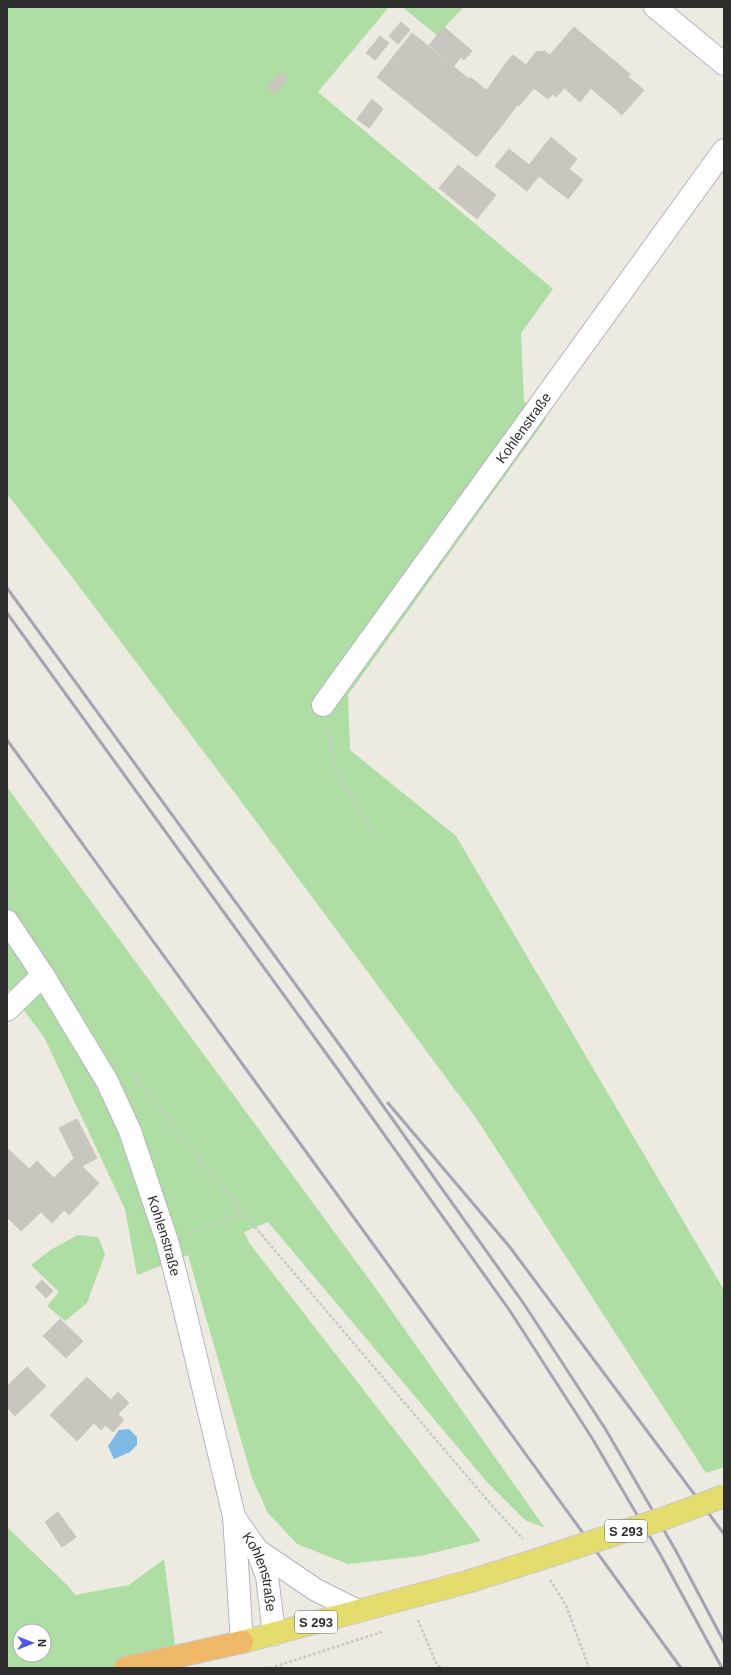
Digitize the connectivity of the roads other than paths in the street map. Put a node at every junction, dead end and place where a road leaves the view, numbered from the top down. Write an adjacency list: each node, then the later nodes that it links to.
1 (655, 7): 2 (street)
2 (724, 64)
3 (724, 150): 4 (street, Kohlenstraße)
4 (323, 705)
5 (7, 921): 6 (street, Kohlenstraße)
6 (44, 975): 7 (street); 9 (street, Kohlenstraße)
7 (7, 1010)
8 (724, 1496): 11 (main road, S 293, bridge)
9 (234, 1516): 10 (street, Kohlenstraße); 13 (street, Kohlenstraße)
10 (257, 1550): 11 (street); 12 (street, Kohlenstraße)
11 (358, 1611): 12 (main road, S 293)
12 (274, 1634): 13 (main road, S 293)
13 (242, 1642): 14 (highway, S 293)
14 (125, 1668)

